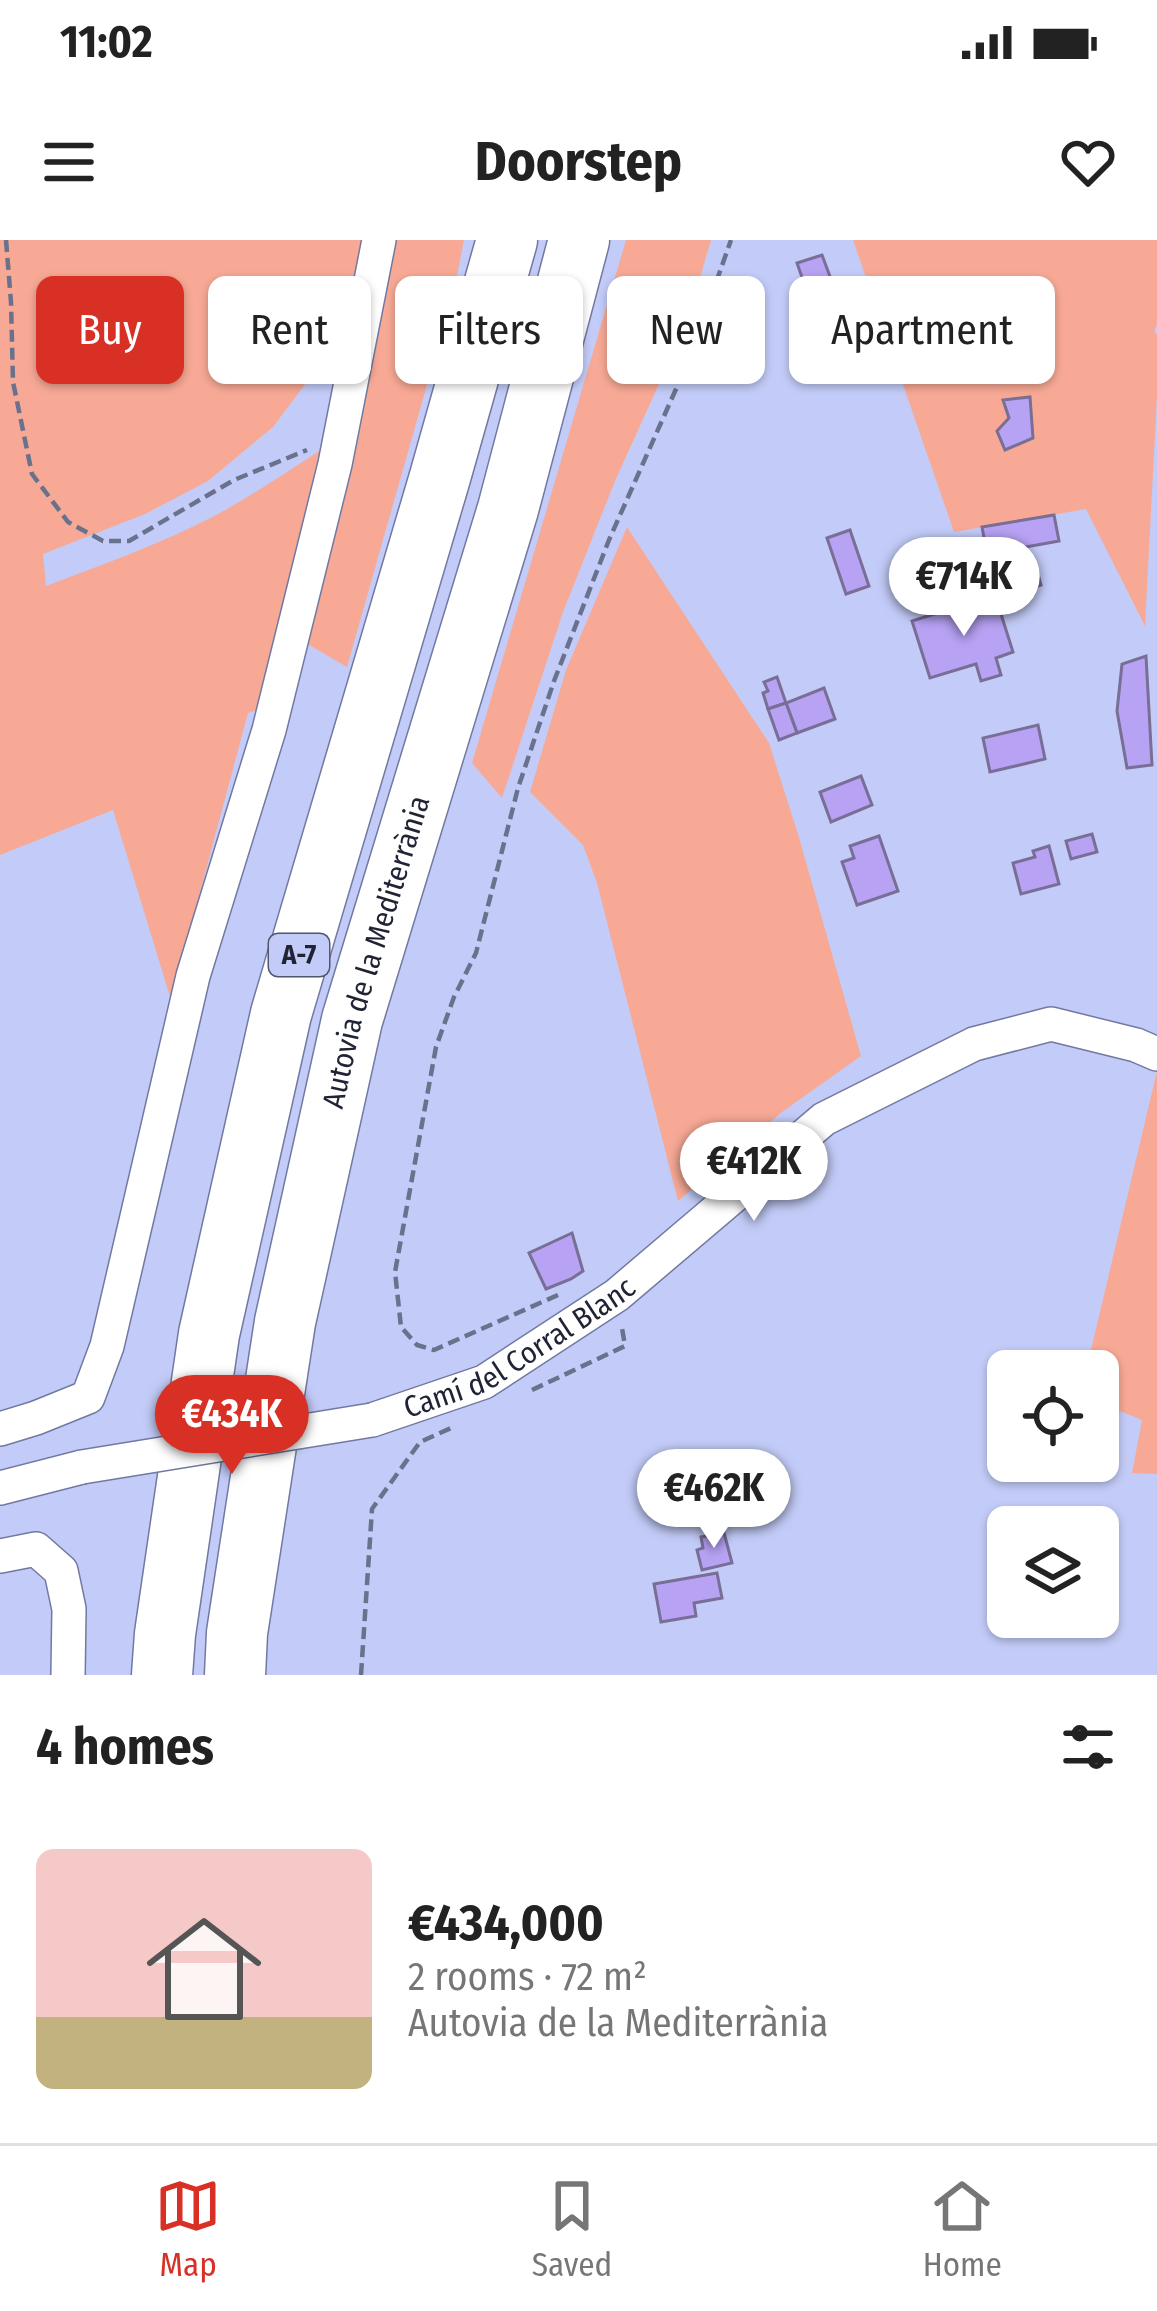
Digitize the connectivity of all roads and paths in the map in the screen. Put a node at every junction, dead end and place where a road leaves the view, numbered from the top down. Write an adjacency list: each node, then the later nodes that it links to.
1 (6, 240): 6 (path)
2 (380, 240): 6 (street)
3 (507, 240): 16 (highway, A-7)
4 (579, 240): 17 (highway, Autovia de la Mediterrània / A-7)
5 (731, 240): 8 (path)
6 (340, 437): 12 (street)
7 (1157, 1054): 9 (street, Camí del Corral Blanc)
8 (573, 1288)
9 (617, 1295): 10 (path); 13 (street, Camí del Corral Blanc, bridge)
10 (523, 1394)
11 (461, 1423): 18 (path)
12 (0, 1429)
13 (0, 1488)
14 (0, 1556): 15 (street)
15 (68, 1675)
16 (162, 1675)
17 (235, 1675)
18 (362, 1675)

